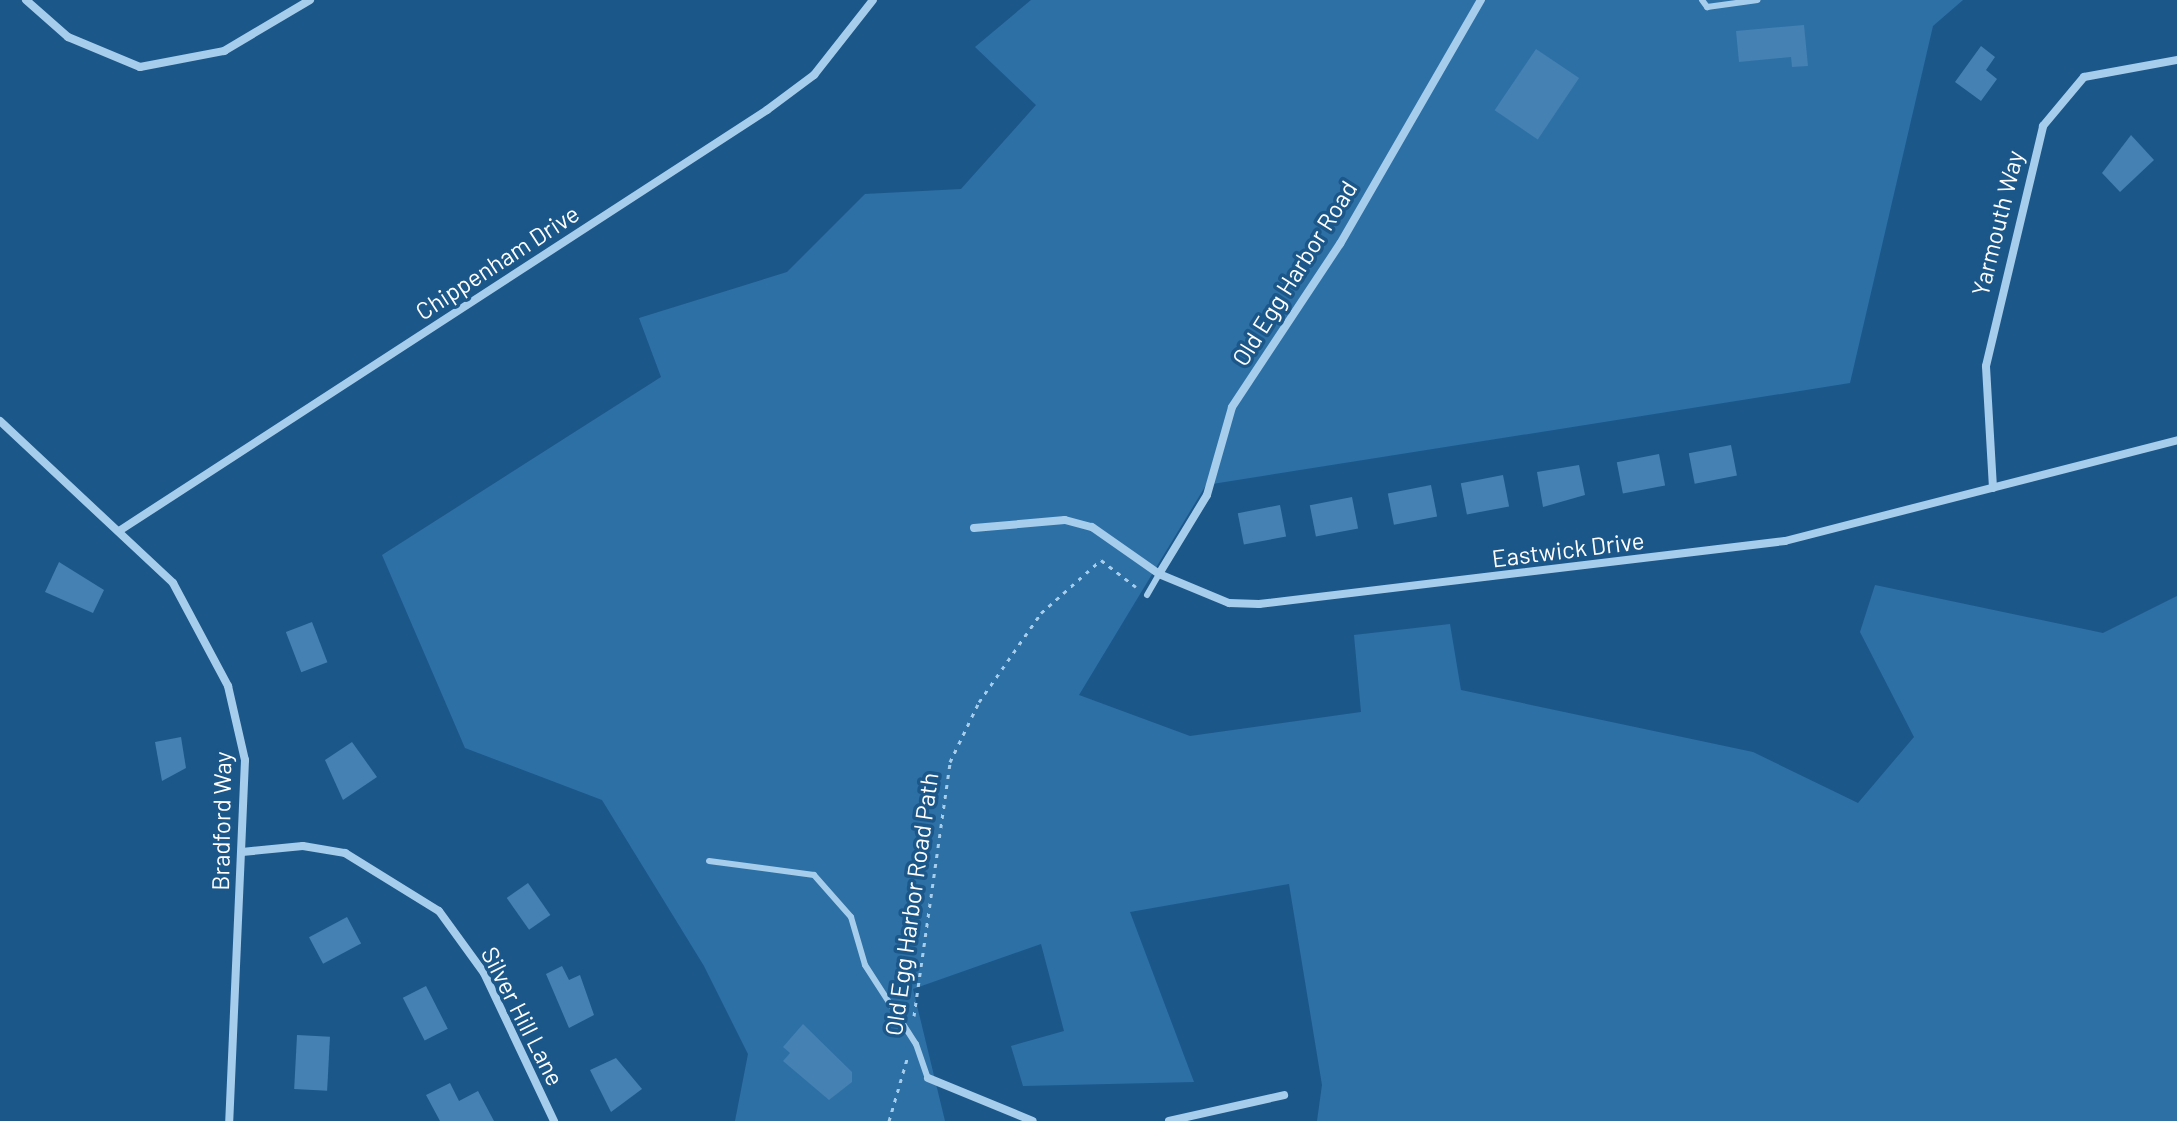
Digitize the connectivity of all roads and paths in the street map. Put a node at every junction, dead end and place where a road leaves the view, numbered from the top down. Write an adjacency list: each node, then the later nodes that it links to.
1 (26, 0): 2 (street)
2 (310, 0)
3 (873, 0): 12 (street, Chippenham Drive)
4 (1481, 0): 13 (street, Old Egg Harbor Road)
5 (1702, 0): 6 (lane)
6 (1758, 0)
7 (2177, 60): 10 (street, Yarmouth Way)
8 (0, 421): 12 (street, Bradford Way)
9 (2177, 440): 10 (street, Eastwick Drive)
10 (1993, 488): 13 (street, Eastwick Drive)
11 (974, 528): 13 (street, Eastwick Drive)
12 (119, 531): 15 (street, Bradford Way)
13 (1159, 574): 14 (lane)
14 (1147, 595): 17 (path, Old Egg Harbor Road Path)
15 (242, 852): 20 (street, Bradford Way); 21 (street, Silver Hill Lane)
16 (709, 861): 17 (lane)
17 (911, 1035): 18 (lane); 22 (path, Old Egg Harbor Road Path)
18 (928, 1078): 23 (street)
19 (1284, 1095): 24 (street)
20 (229, 1121)
21 (554, 1121)
22 (889, 1121)
23 (1033, 1121)
24 (1169, 1121)

